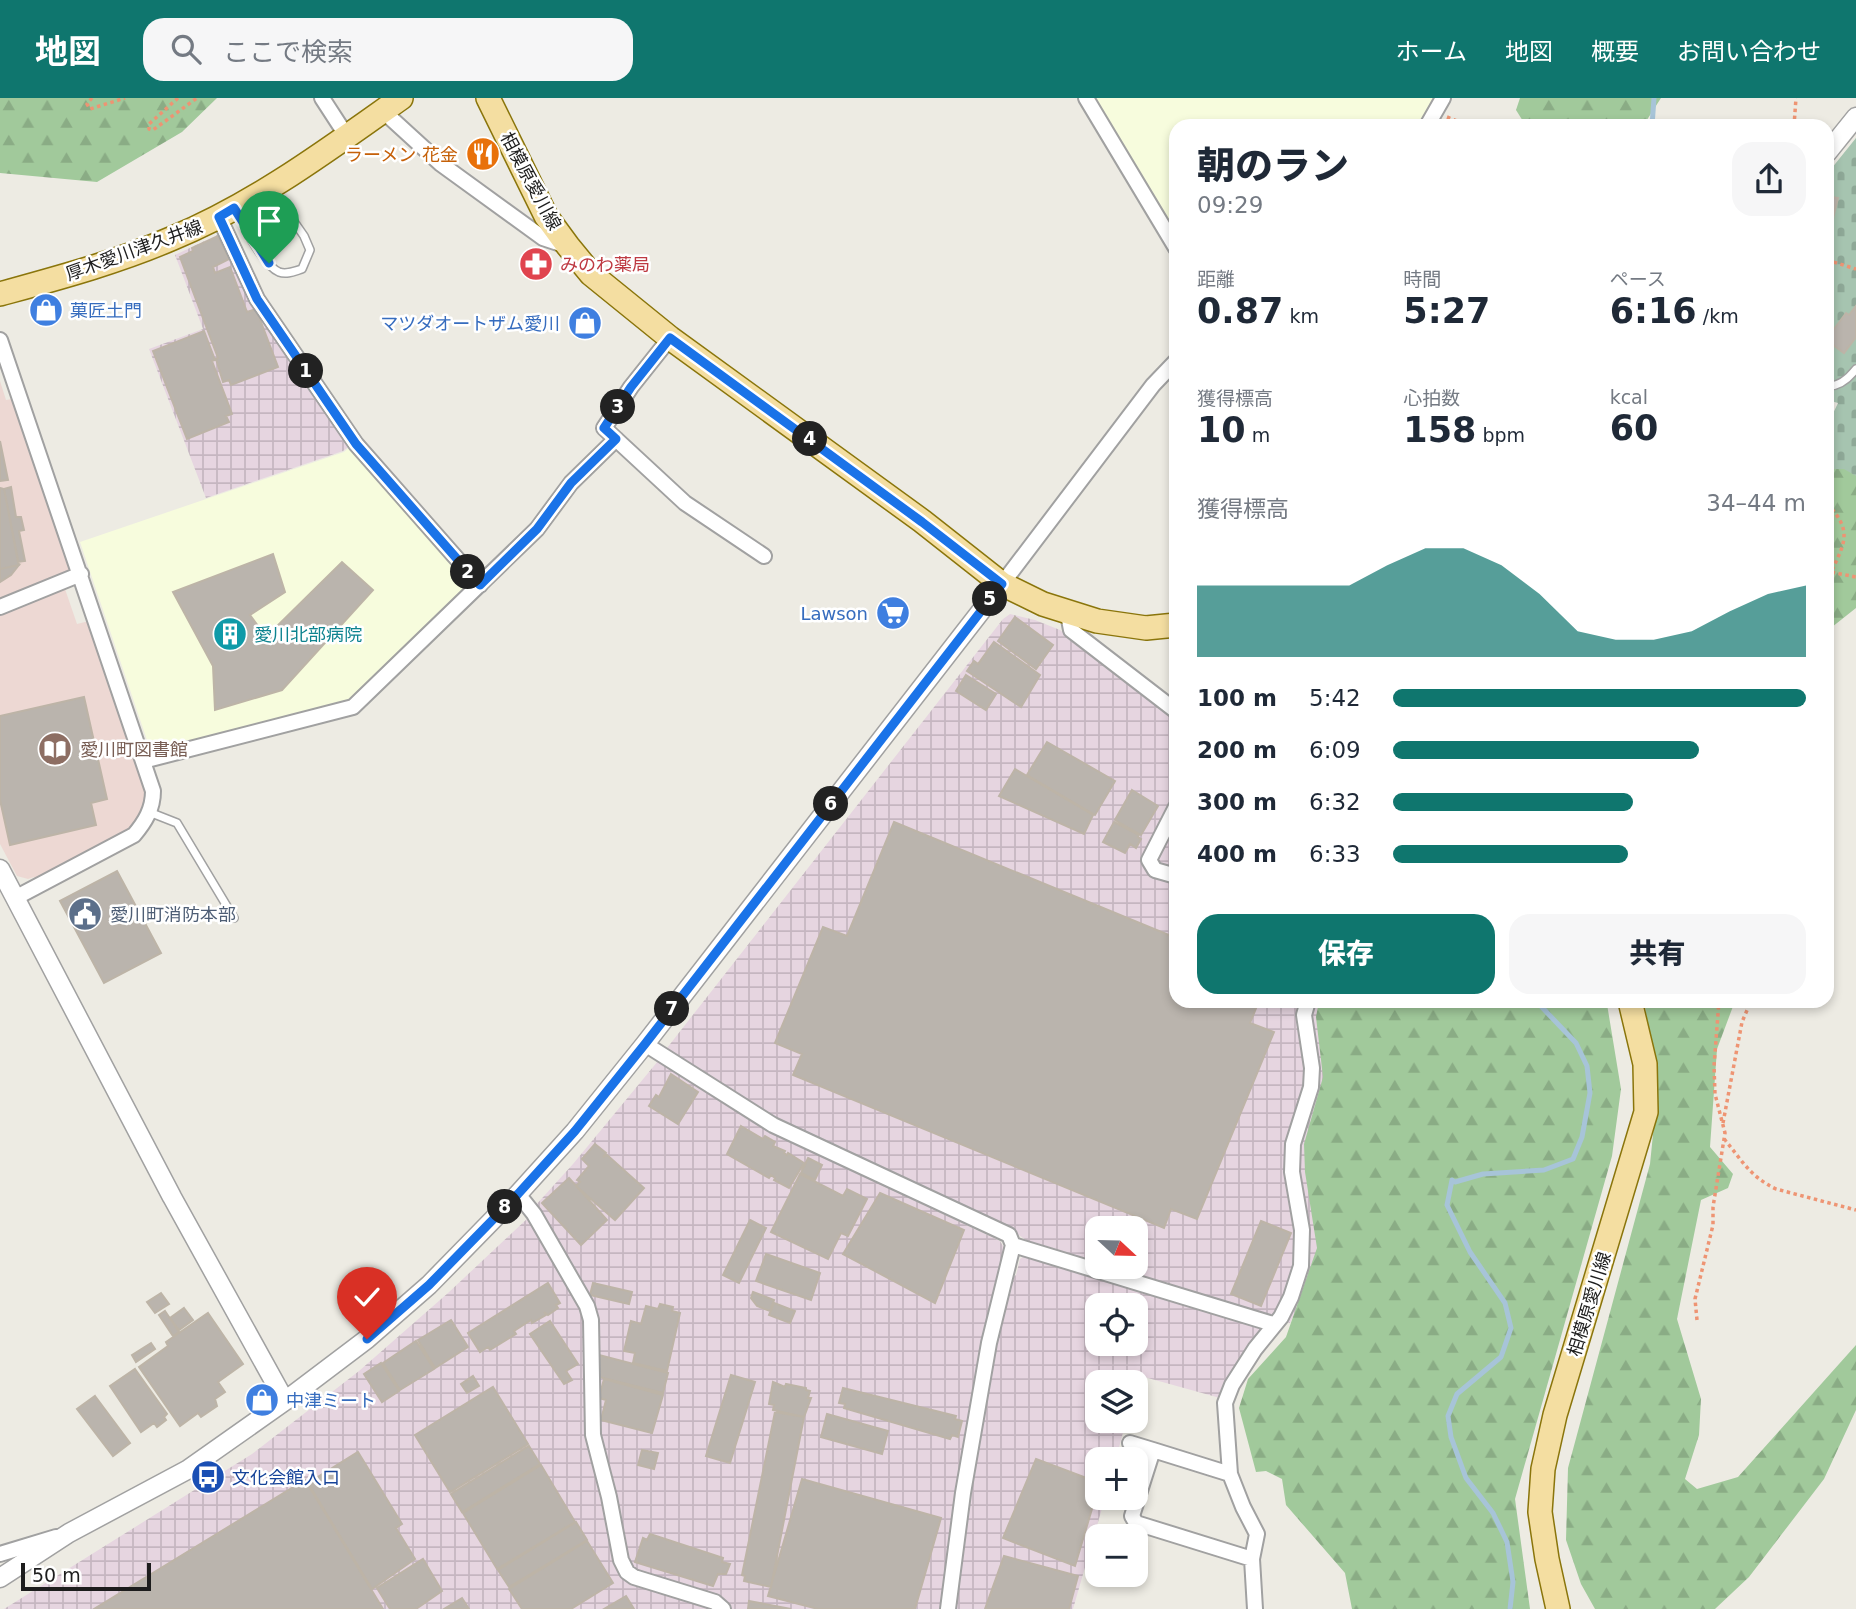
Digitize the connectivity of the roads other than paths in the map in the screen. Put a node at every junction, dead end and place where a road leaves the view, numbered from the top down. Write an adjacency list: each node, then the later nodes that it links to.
1 (322, 98): 8 (street)
2 (488, 98): 13 (main road, 相模原愛川線)
3 (1086, 98): 12 (street)
4 (1443, 98): 7 (street)
5 (392, 104): 8 (main road, 厚木愛川津久井線); 13 (street)
6 (1856, 117): 9 (street)
7 (1432, 119)
8 (346, 135): 10 (main road, 厚木愛川津久井線)
9 (1834, 144)
10 (270, 187): 11 (main road, 厚木愛川津久井線); 11 (lane)
11 (226, 213): 14 (main road, 厚木愛川津久井線); 24 (street)
12 (1169, 236)
13 (568, 246): 15 (main road, 相模原愛川線)
14 (0, 294)
15 (670, 338): 20 (street); 23 (main road, 相模原愛川線)
16 (0, 340): 22 (street)
17 (1169, 368): 23 (street)
18 (1856, 369): 19 (lane)
19 (1834, 385)
20 (616, 439): 21 (street); 24 (street)
21 (764, 556)
22 (81, 575): 25 (street); 29 (street)
23 (1002, 584): 26 (main road, 相模原愛川線); 38 (street)
24 (480, 585): 29 (street)
25 (0, 607)
26 (1068, 614): 27 (main road, 相模原愛川線); 28 (street)
27 (1169, 626)
28 (1169, 706)
29 (143, 761): 30 (street)
30 (149, 812): 34 (street); 35 (lane)
31 (1169, 821): 33 (street)
32 (0, 869): 34 (street)
33 (1169, 874)
34 (15, 898): 42 (street)
35 (234, 918)
36 (1306, 1008): 41 (street)
37 (1632, 1008): 53 (main road, 相模原愛川線)
38 (645, 1044): 39 (street); 40 (street)
39 (518, 1194): 42 (street); 50 (street)
40 (1013, 1245): 41 (street); 51 (street)
41 (1273, 1324): 45 (street)
42 (285, 1401): 46 (street)
43 (1130, 1443): 44 (street)
44 (1153, 1450): 45 (street); 48 (street)
45 (1230, 1474): 48 (street)
46 (69, 1533): 47 (street); 49 (street)
47 (0, 1554)
48 (1252, 1559): 52 (street)
49 (0, 1578)
50 (723, 1609)
51 (948, 1609)
52 (1255, 1609)
53 (1558, 1609)

